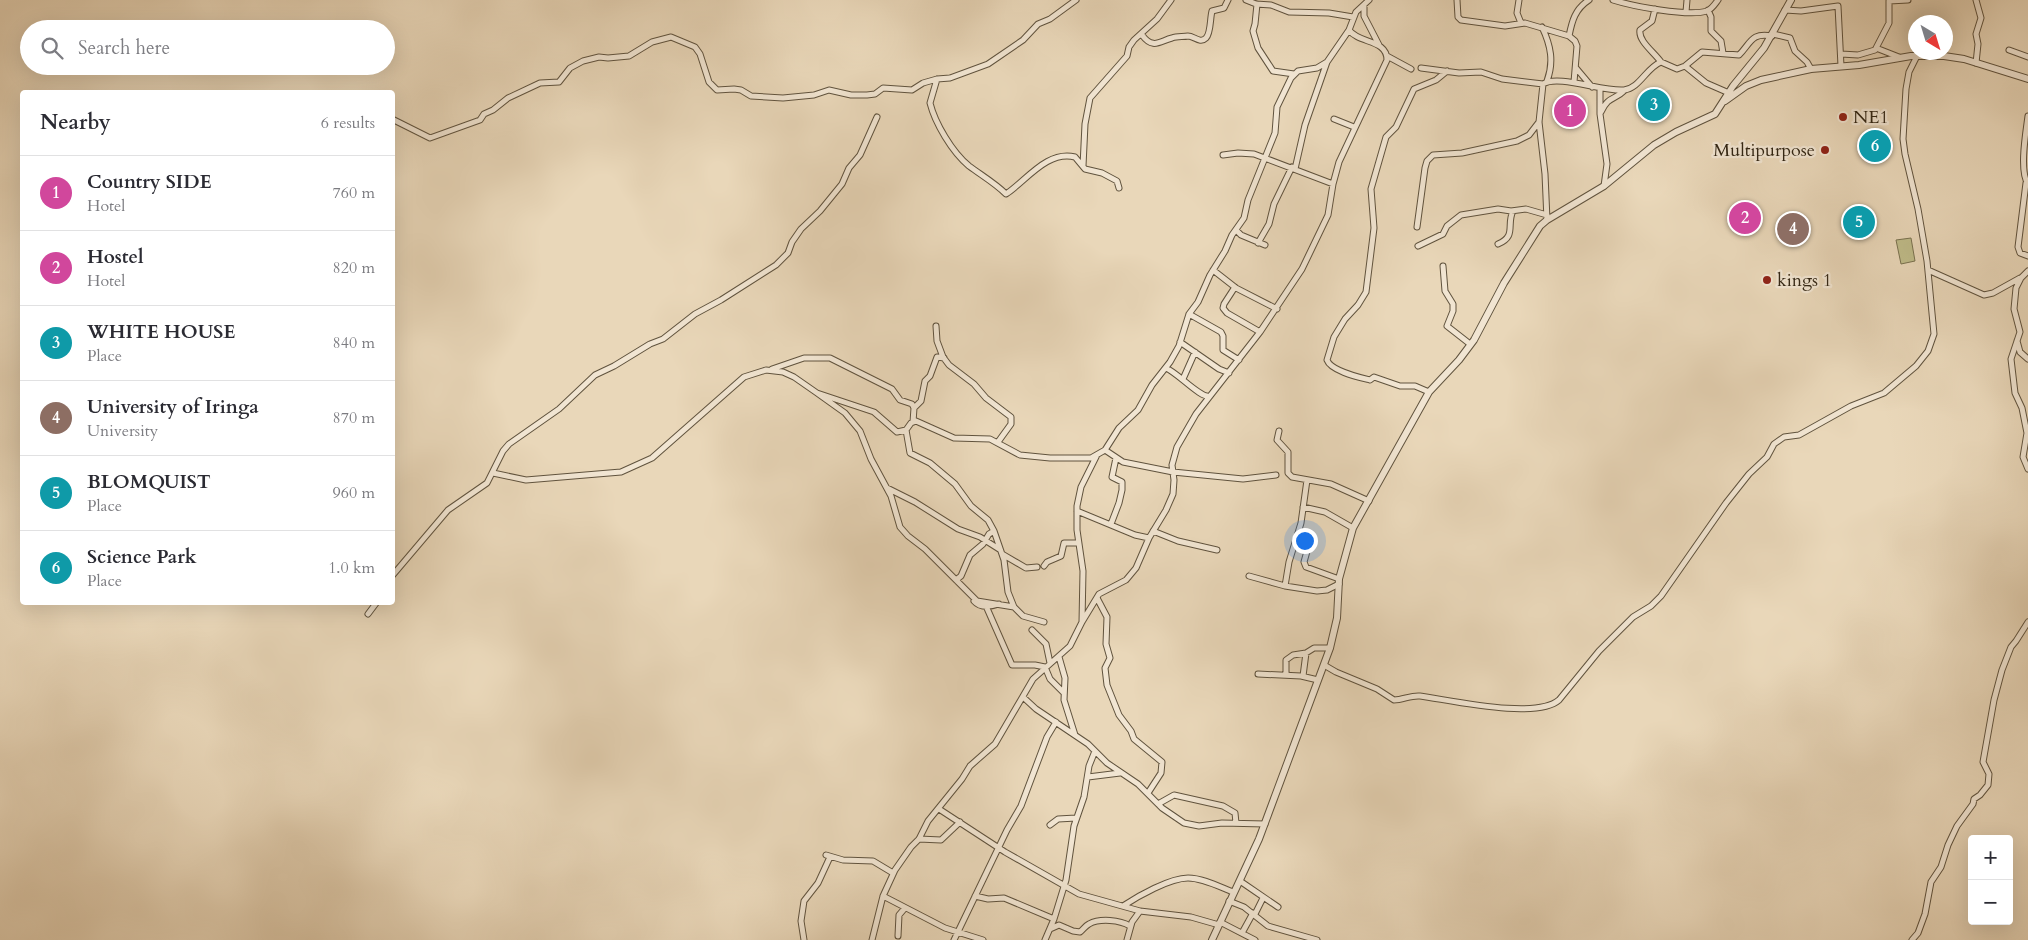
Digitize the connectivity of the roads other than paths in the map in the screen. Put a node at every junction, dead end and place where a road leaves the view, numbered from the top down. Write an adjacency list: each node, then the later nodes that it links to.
1 (1076, 0): 51 (street)
2 (1171, 0): 26 (street)
3 (1228, 0): 26 (street)
4 (1246, 0): 16 (street)
5 (1369, 0): 17 (street)
6 (1456, 0): 23 (street)
7 (1519, 0): 23 (street)
8 (1589, 0): 28 (street)
9 (1612, 0): 15 (street)
10 (1687, 0): 21 (street)
11 (1718, 0): 19 (street)
12 (1790, 0): 20 (street)
13 (1908, 0): 30 (street)
14 (1976, 0): 42 (street)
15 (1629, 2): 18 (street)
16 (1257, 4): 22 (street); 50 (street)
17 (1364, 5): 22 (street); 29 (street)
18 (1655, 9): 21 (street); 41 (street)
19 (1708, 10): 21 (street); 32 (street)
20 (1785, 10): 27 (street); 33 (street)
21 (1686, 12)
22 (1354, 17): 25 (street)
23 (1521, 23): 24 (street)
24 (1542, 27): 28 (street); 53 (street)
25 (1349, 30): 29 (street); 40 (street)
26 (1142, 35): 71 (street)
27 (1772, 35): 32 (street); 48 (street); 58 (street)
28 (1569, 36): 46 (street)
29 (1379, 46): 34 (street)
30 (1876, 48): 33 (street); 37 (street)
31 (2010, 50): 36 (street)
32 (1723, 53): 43 (street)
33 (1841, 54): 44 (street)
34 (1387, 56): 47 (street); 67 (street)
35 (1908, 57): 37 (street)
36 (2028, 57)
37 (1899, 58): 44 (street)
38 (1953, 58): 42 (street)
39 (1915, 60): 88 (street)
40 (1327, 62): 50 (street); 72 (street)
41 (1661, 62): 43 (street); 57 (street)
42 (1976, 63): 52 (street)
43 (1685, 66): 58 (street)
44 (1841, 66): 48 (street)
45 (1421, 68): 49 (street)
46 (1576, 68): 54 (street); 55 (street)
47 (1411, 69)
48 (1811, 69): 59 (street)
49 (1447, 71): 53 (street); 107 (street)
50 (1294, 74): 70 (street)
51 (937, 78): 64 (street); 71 (street)
52 (2028, 79)
53 (1545, 82): 54 (street); 65 (street)
54 (1574, 82): 55 (street)
55 (1592, 87): 56 (street)
56 (1600, 89): 57 (street); 60 (street)
57 (1626, 90): 60 (street)
58 (1728, 93): 59 (street)
59 (1722, 103): 75 (street)
60 (1600, 114): 75 (street)
61 (2028, 116): 66 (street)
62 (877, 117): 120 (street)
63 (1334, 119): 67 (street)
64 (395, 120)
65 (1539, 122): 78 (street); 79 (street)
66 (2028, 124): 68 (street)
67 (1354, 127): 74 (street)
68 (2027, 142): 73 (street)
69 (1223, 155): 70 (street)
70 (1266, 157): 72 (street); 80 (street)
71 (1083, 166): 76 (street)
72 (1294, 168): 74 (street); 81 (street)
73 (2027, 183): 85 (street)
74 (1333, 184): 92 (street)
75 (1604, 186): 78 (street)
76 (1119, 188)
77 (1513, 211): 78 (street); 82 (street); 84 (street)
78 (1547, 217): 98 (street)
79 (1417, 227)
80 (1236, 230): 81 (street); 87 (street)
81 (1258, 244): 83 (street)
82 (1498, 244)
83 (1265, 245)
84 (1418, 246)
85 (2028, 256)
86 (1443, 266): 98 (street)
87 (1213, 270): 91 (street); 93 (street)
88 (1928, 270): 90 (street); 159 (street)
89 (2028, 271): 90 (street)
90 (2021, 278): 96 (street)
91 (1235, 287): 92 (street); 95 (street)
92 (1277, 309): 95 (street)
93 (1189, 314): 97 (street); 102 (street)
94 (936, 326): 100 (street)
95 (1260, 332): 102 (street)
96 (2017, 341): 101 (street); 118 (street)
97 (1180, 342): 99 (street); 103 (street)
98 (1470, 344): 107 (street)
99 (1195, 352): 105 (street); 106 (street)
100 (944, 358): 110 (street); 114 (street)
101 (2028, 359)
102 (1239, 360): 105 (street)
103 (1166, 368): 106 (street); 115 (street)
104 (771, 370): 108 (street); 110 (street); 120 (street)
105 (1228, 374): 109 (street)
106 (1183, 379): 109 (street)
107 (1429, 392): 124 (street)
108 (817, 393): 112 (street); 123 (street)
109 (1210, 396): 119 (street)
110 (914, 408): 111 (street)
111 (913, 422): 112 (street); 114 (street)
112 (906, 430): 129 (street)
113 (1279, 431): 122 (street)
114 (998, 442): 116 (street)
115 (1106, 450): 116 (street); 117 (street)
116 (1096, 457): 126 (street)
117 (1116, 458): 119 (street); 127 (street)
118 (2028, 469)
119 (1173, 472): 121 (street); 130 (street)
120 (493, 473): 139 (street)
121 (1276, 475)
122 (1307, 480): 124 (street); 125 (street)
123 (886, 488): 133 (street); 141 (street)
124 (1369, 501): 128 (street)
125 (1303, 507): 128 (street); 131 (street)
126 (1079, 514): 127 (street); 134 (street)
127 (1111, 524): 132 (street)
128 (1353, 528): 142 (street)
129 (994, 531): 133 (street); 136 (street)
130 (1153, 531): 132 (street); 135 (street)
131 (1298, 536): 142 (street); 143 (street)
132 (1149, 538): 145 (street)
133 (985, 540): 136 (street); 141 (street)
134 (1078, 543): 137 (street); 152 (street)
135 (1217, 550)
136 (1000, 551): 138 (street); 149 (street)
137 (1044, 566)
138 (1037, 567)
139 (395, 572)
140 (1249, 576): 143 (street)
141 (956, 580): 144 (street)
142 (1339, 581): 143 (street); 155 (street)
143 (1285, 586)
144 (973, 598): 146 (street); 148 (street)
145 (1097, 598): 152 (street); 171 (street)
146 (1000, 604): 148 (street); 149 (street)
147 (375, 605): 150 (street)
148 (986, 606): 158 (street)
149 (1014, 607): 151 (street)
150 (368, 614)
151 (1044, 622)
152 (1082, 622): 157 (street)
153 (2028, 622): 210 (street)
154 (1032, 630): 158 (street)
155 (1330, 648): 156 (street); 159 (street)
156 (1306, 653): 161 (street); 162 (street)
157 (1059, 657): 158 (street); 164 (street)
158 (1047, 665): 164 (street); 165 (street)
159 (1324, 665): 163 (street)
160 (1258, 674): 161 (street)
161 (1286, 675): 162 (street)
162 (1303, 676): 163 (street)
163 (1318, 680): 177 (street)
164 (1063, 692): 167 (street)
165 (1023, 697): 166 (street); 173 (street)
166 (1056, 722): 167 (street); 180 (street)
167 (1075, 735): 168 (street)
168 (1094, 751): 169 (street); 170 (street)
169 (1121, 773): 170 (street); 171 (street)
170 (1088, 777): 174 (street)
171 (1148, 793): 172 (street)
172 (1158, 804): 176 (street); 176 (street)
173 (939, 809): 175 (street); 179 (street)
174 (1076, 818): 178 (street); 183 (street)
175 (960, 822): 179 (street); 180 (street)
176 (1236, 823): 177 (street)
177 (1264, 824): 182 (street)
178 (1050, 825)
179 (919, 839): 181 (street)
180 (999, 848): 183 (street); 186 (street)
181 (893, 873): 185 (street); 201 (street)
182 (1240, 881): 184 (street); 187 (street)
183 (1064, 886): 189 (street); 194 (street)
184 (1233, 892): 188 (street); 189 (street)
185 (883, 896): 191 (street); 202 (street)
186 (975, 896): 194 (street); 198 (street)
187 (1263, 898): 190 (street); 193 (street)
188 (1230, 901): 193 (street); 195 (street)
189 (1123, 906): 192 (street)
190 (1278, 907)
191 (905, 908): 198 (street); 200 (street)
192 (1140, 911): 195 (street); 196 (street)
193 (1254, 914): 199 (street); 209 (street)
194 (1054, 919): 197 (street)
195 (1219, 923): 199 (street); 207 (street)
196 (1130, 926): 197 (street); 206 (street)
197 (1050, 929): 205 (street)
198 (960, 930): 203 (street); 204 (street)
199 (1242, 933): 208 (street)
200 (898, 936)
201 (804, 940)
202 (872, 940)
203 (954, 940)
204 (982, 940)
205 (1045, 940)
206 (1127, 940)
207 (1212, 940)
208 (1255, 940)
209 (1317, 940)
210 (1912, 940)

